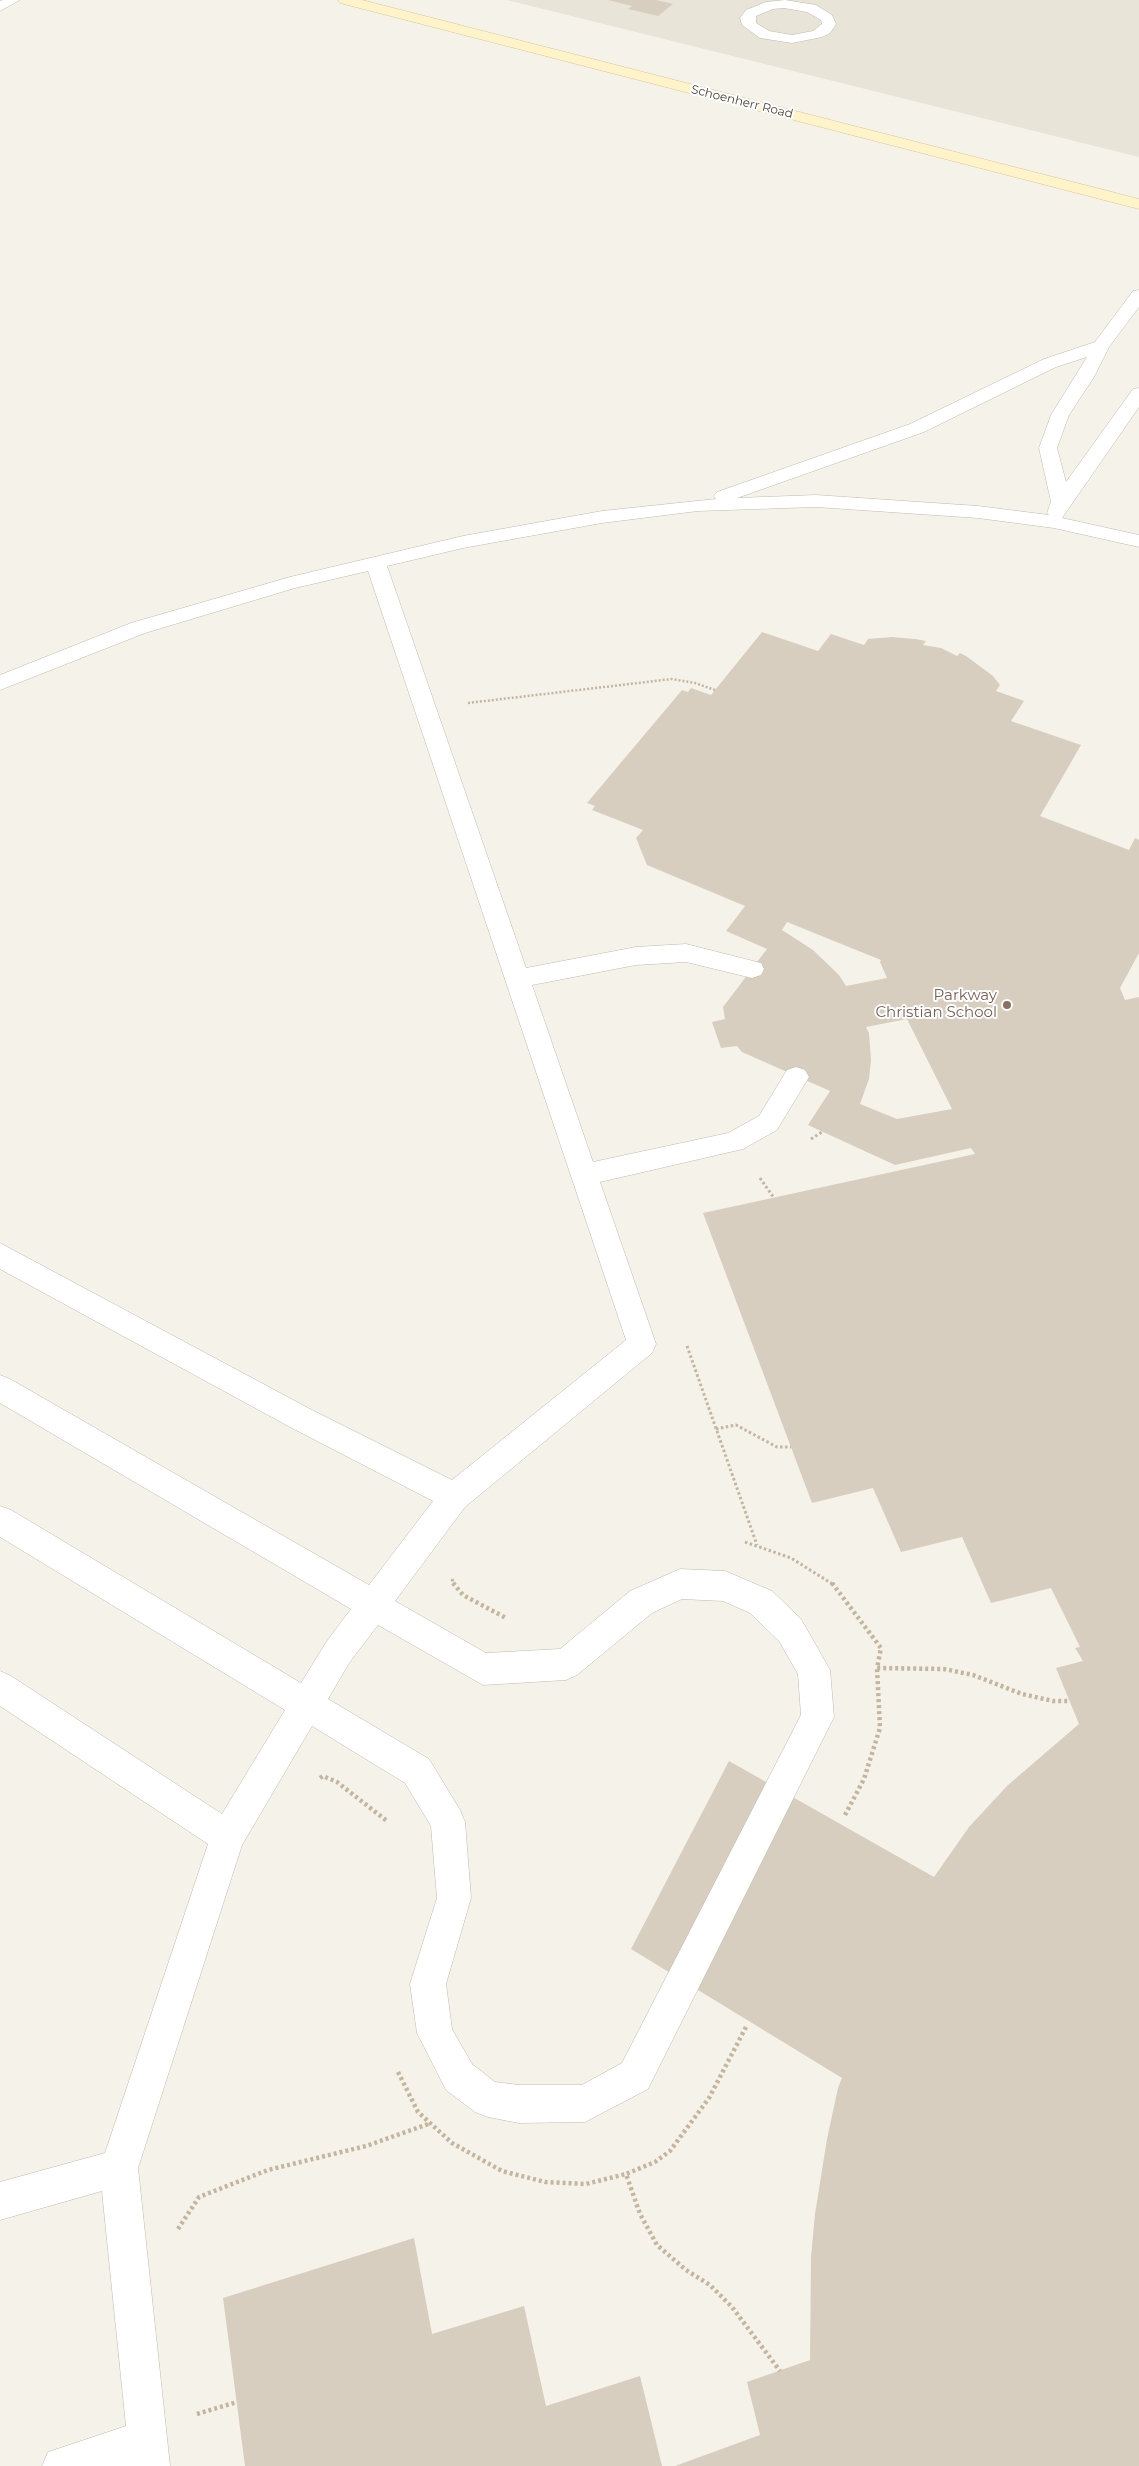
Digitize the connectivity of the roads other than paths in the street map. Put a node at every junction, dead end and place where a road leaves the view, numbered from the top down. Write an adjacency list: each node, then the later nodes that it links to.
1 (13, 0): 6 (street)
2 (344, 0): 8 (main road, Schoenherr Road)
3 (814, 0): 5 (street)
4 (825, 0): 7 (street)
5 (784, 4): 7 (street); 7 (street)
6 (0, 7)
7 (827, 18)
8 (1139, 204)
9 (1139, 295): 10 (street)
10 (1101, 346): 12 (street); 13 (street)
11 (1139, 393): 12 (street)
12 (1060, 502): 14 (street)
13 (698, 505): 14 (street); 16 (street)
14 (1054, 522): 15 (street)
15 (1139, 541)
16 (376, 564): 17 (street); 19 (street)
17 (0, 683)
18 (752, 969): 19 (street)
19 (518, 979): 21 (street)
20 (796, 1077): 21 (street)
21 (584, 1175): 24 (street)
22 (0, 1255): 24 (street)
23 (0, 1388): 26 (street)
24 (454, 1497): 26 (street)
25 (0, 1520): 28 (street)
26 (373, 1604): 28 (street); 28 (street)
27 (0, 1687): 29 (street)
28 (306, 1704): 29 (street)
29 (227, 1837): 30 (street)
30 (119, 2168): 31 (street); 32 (street)
31 (0, 2201)
32 (149, 2453): 33 (street)
33 (62, 2466)

